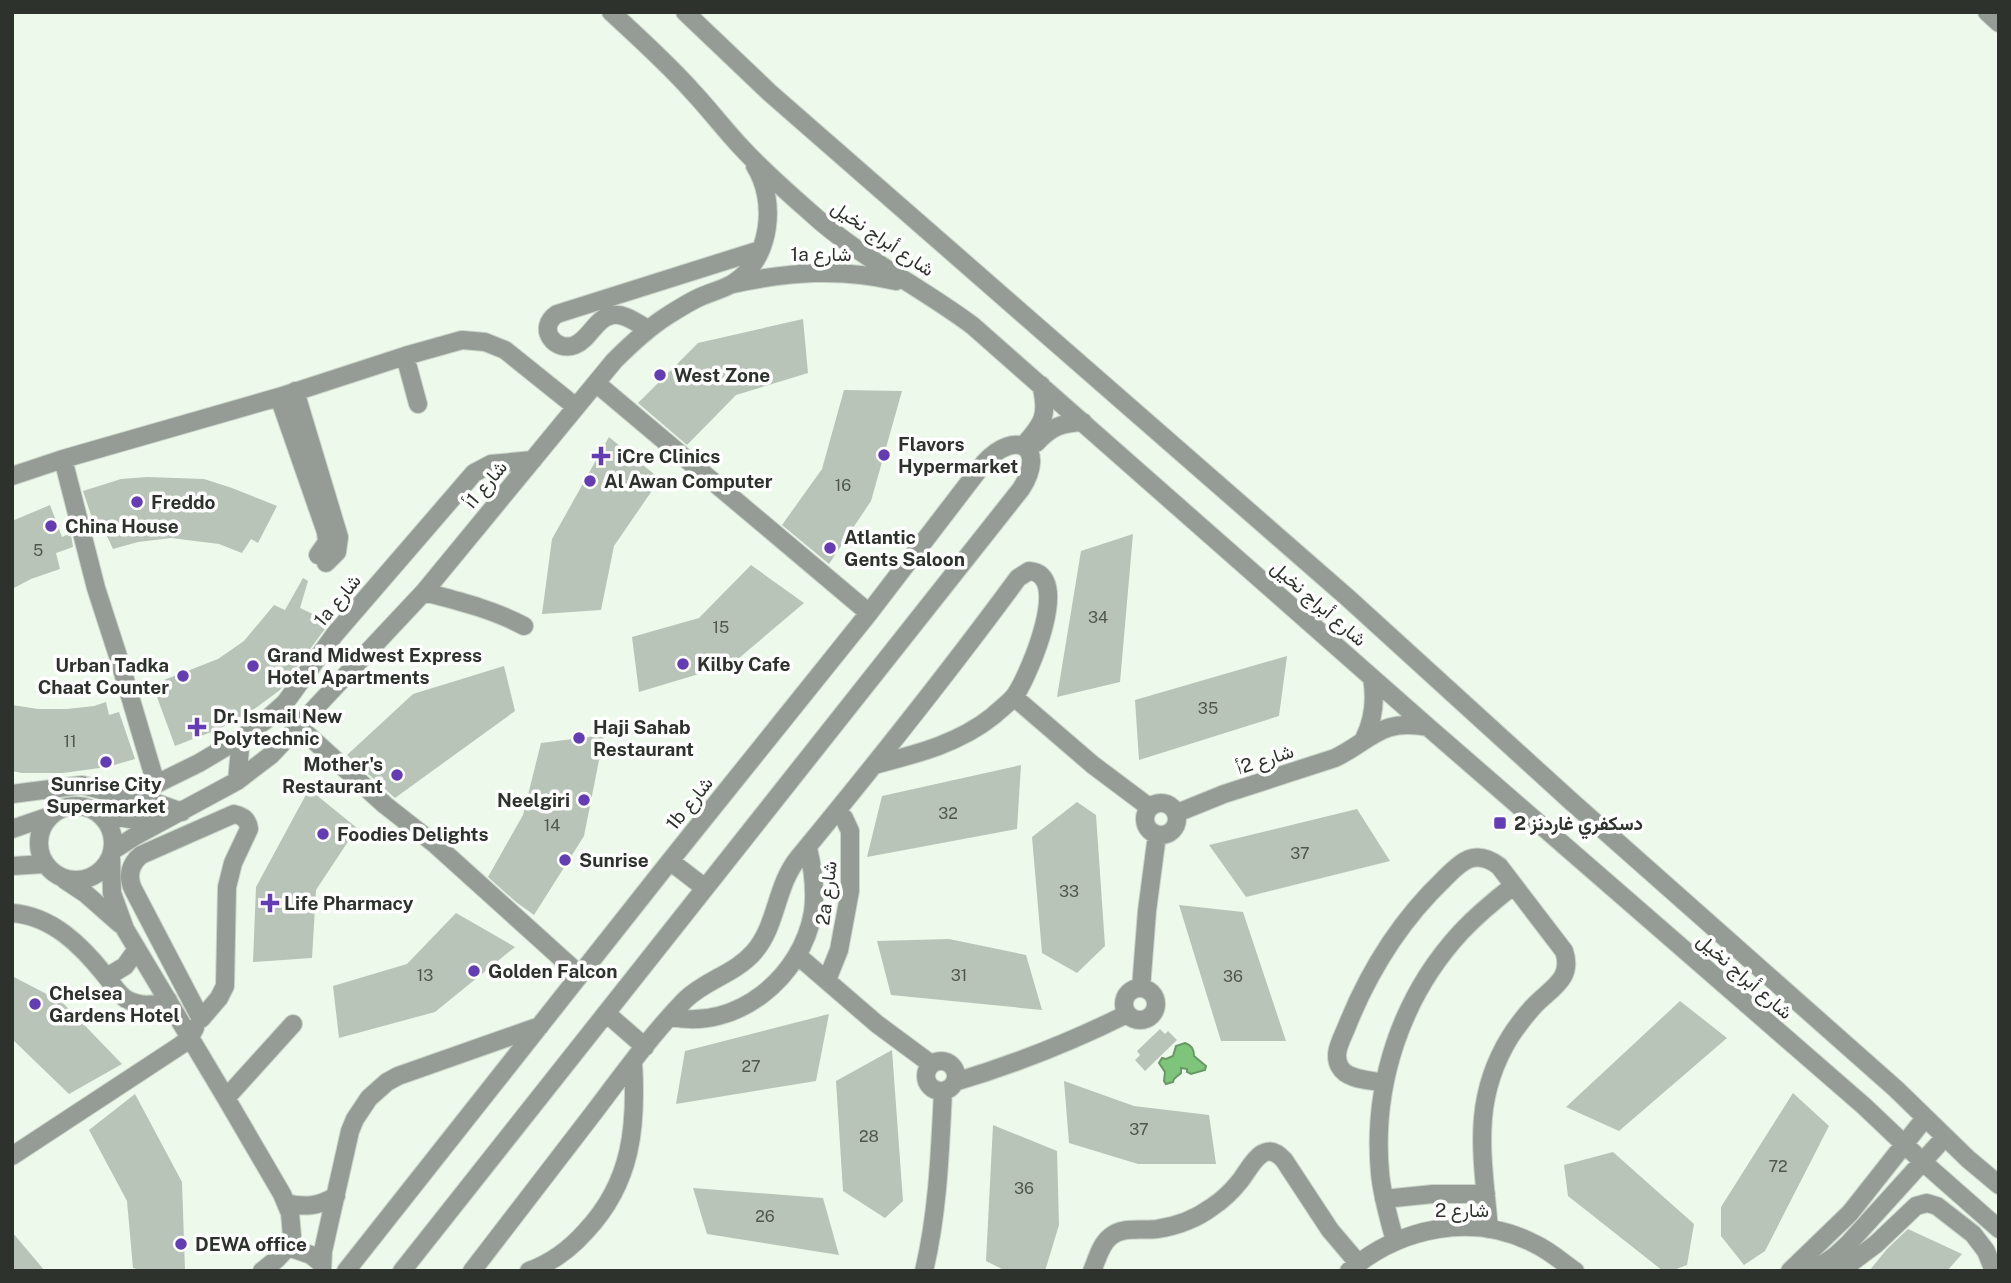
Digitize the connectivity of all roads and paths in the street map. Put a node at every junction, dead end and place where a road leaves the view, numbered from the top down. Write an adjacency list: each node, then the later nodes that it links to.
1 (611, 12): 5 (street, شارع أبراج نخيل)
2 (685, 12): 74 (street, شارع أبراج نخيل)
3 (1987, 12): 4 (street)
4 (1999, 23)
5 (743, 149): 6 (street, شارع 1أ); 8 (street, شارع أبراج نخيل)
6 (760, 250): 7 (street, شارع 1أ); 9 (street)
7 (733, 284): 8 (street, 1a شارع); 9 (street, شارع 1أ)
8 (909, 284): 12 (street, شارع أبراج نخيل)
9 (648, 329): 11 (street, شارع 1أ)
10 (405, 356): 13 (street); 14 (street); 15 (street)
11 (596, 383): 15 (street, شارع 1أ); 23 (street)
12 (1041, 385): 16 (street, شارع أبراج نخيل); 17 (street)
13 (287, 394): 18 (street); 21 (street)
14 (418, 404)
15 (576, 407): 19 (street, شارع 1أ)
16 (1083, 422): 17 (street); 25 (street, شارع أبراج نخيل)
17 (1026, 448): 23 (street, 1b شارع); 52 (street)
18 (63, 459): 20 (street); 33 (street)
19 (533, 460): 22 (street, شارع 1أ); 29 (street, 1a شارع)
20 (12, 476)
21 (322, 559)
22 (424, 592): 24 (street); 27 (street, شارع 1أ)
23 (869, 613): 47 (street, 1b شارع)
24 (524, 626)
25 (1372, 678): 28 (street, شارع أبراج نخيل); 30 (street)
26 (1014, 697): 31 (street); 31 (street); 36 (street)
27 (299, 727): 32 (street, شارع 1أ); 57 (street)
28 (1428, 727): 30 (street, شارع 2أ); 76 (street, شارع أبراج نخيل)
29 (241, 738): 32 (street); 33 (street, 1a شارع)
30 (1364, 739): 39 (street, شارع 2أ)
31 (874, 765): 38 (street)
32 (237, 781): 37 (street, شارع 1أ)
33 (156, 785): 35 (street, 1a شارع)
34 (14, 793): 35 (street, 1a شارع)
35 (134, 794): 37 (street)
36 (1149, 807): 39 (street); 44 (street)
37 (183, 812): 42 (street, شارع 1أ)
38 (837, 812): 45 (street); 59 (street, 2a شارع)
39 (1177, 813): 44 (street)
40 (99, 814): 41 (street); 42 (street); 46 (street)
41 (50, 816): 43 (street); 48 (street)
42 (163, 822): 46 (street)
43 (12, 829)
44 (1157, 835): 60 (street)
45 (808, 848): 56 (street); 64 (street)
46 (112, 853): 50 (street); 54 (street)
47 (670, 861): 52 (street); 57 (street, 1b شارع)
48 (44, 864): 49 (street); 50 (street)
49 (12, 866)
50 (61, 878): 54 (street)
51 (1513, 886): 71 (street); 71 (street); 80 (street)
52 (705, 888): 62 (street)
53 (12, 913): 58 (street)
54 (125, 929): 55 (street)
55 (137, 949): 58 (street); 61 (street)
56 (797, 955): 59 (street); 64 (street)
57 (580, 975): 67 (street, 1b شارع)
58 (107, 977): 61 (street)
59 (827, 980): 72 (street)
60 (1141, 988): 63 (street); 63 (street)
61 (168, 1000): 68 (street)
62 (606, 1013): 69 (street); 92 (street)
63 (1127, 1014): 72 (street)
64 (671, 1017): 69 (street)
65 (201, 1020): 65 (street); 68 (street)
66 (290, 1021): 73 (street)
67 (540, 1026): 81 (street); 91 (street, 1b شارع)
68 (190, 1037): 73 (street); 77 (street)
69 (645, 1047): 70 (street)
70 (633, 1061): 93 (street); 94 (street)
71 (1384, 1083): 82 (street)
72 (949, 1087): 95 (street)
73 (223, 1092): 83 (street)
74 (1925, 1118): 75 (street, شارع أبراج نخيل); 76 (street)
75 (1945, 1137): 78 (street); 79 (street, شارع أبراج نخيل)
76 (1905, 1145): 78 (street, شارع أبراج نخيل); 98 (street)
77 (12, 1156)
78 (1923, 1163): 85 (street, شارع أبراج نخيل); 99 (street)
79 (1999, 1185)
80 (1486, 1194): 82 (street); 84 (street)
81 (336, 1196): 83 (street); 88 (street)
82 (1384, 1199): 86 (street)
83 (286, 1203): 87 (street)
84 (1489, 1229): 86 (street, شارع 2); 97 (street, شارع 2)
85 (1999, 1229)
86 (1395, 1241): 89 (street, شارع 2)
87 (288, 1247): 88 (street); 90 (street)
88 (322, 1267)
89 (1354, 1267): 96 (street)
90 (262, 1271)
91 (346, 1271)
92 (402, 1271)
93 (472, 1271)
94 (529, 1271)
95 (925, 1271)
96 (1092, 1271)
97 (1575, 1271)
98 (1790, 1271)
99 (1812, 1271)
100 (1840, 1271): 101 (street)
101 (1994, 1271)

